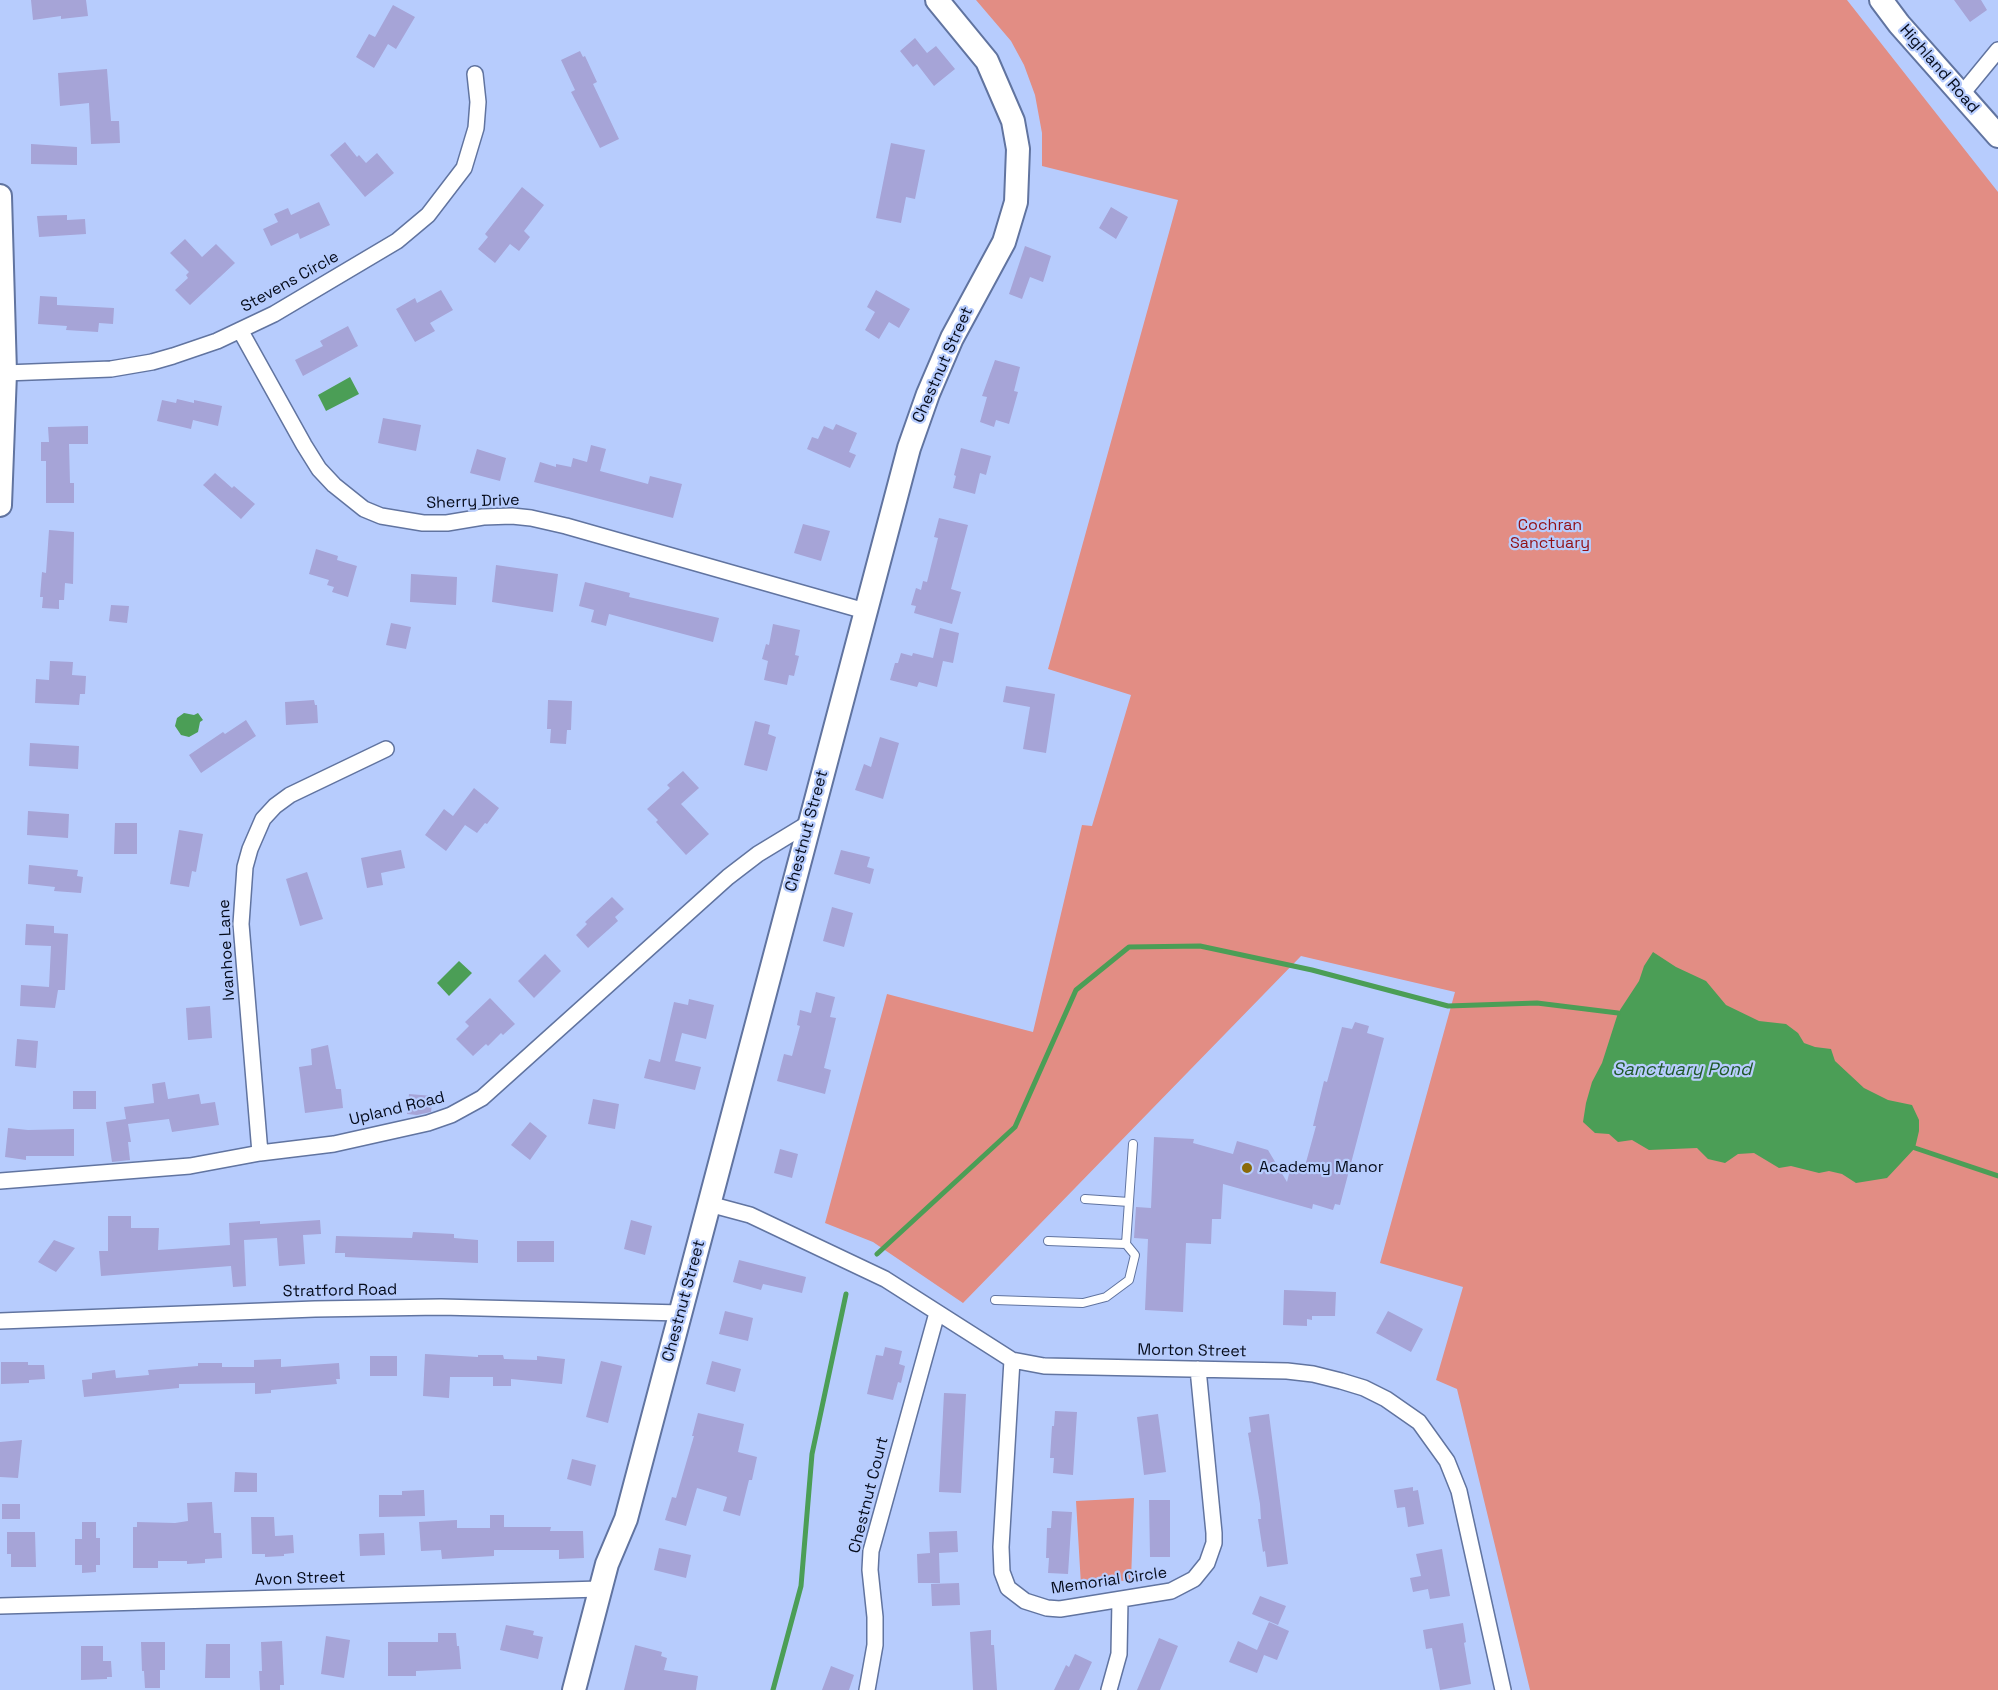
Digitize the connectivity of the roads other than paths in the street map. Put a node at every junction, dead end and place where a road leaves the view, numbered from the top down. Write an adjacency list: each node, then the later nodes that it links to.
1 (937, 0): 11 (street, Chestnut Street)
2 (1881, 0): 5 (street, Highland Road)
3 (1998, 50): 5 (street)
4 (475, 74): 8 (street, Stevens Circle)
5 (1962, 95): 6 (street, Highland Road)
6 (1998, 136)
7 (0, 196): 9 (street)
8 (240, 330): 9 (street, Stevens Circle); 11 (street, Sherry Drive)
9 (5, 373): 10 (street)
10 (0, 505)
11 (865, 611): 13 (street, Chestnut Street)
12 (386, 749): 15 (street, Ivanhoe Lane)
13 (809, 823): 15 (street, Upland Road); 19 (street, Chestnut Street)
14 (1133, 1143): 18 (lane)
15 (260, 1153): 16 (street, Upland Road)
16 (0, 1181)
17 (1085, 1199): 18 (lane)
18 (1129, 1202): 21 (lane)
19 (709, 1204): 23 (street, Chestnut Street); 24 (street, Morton Street)
20 (1048, 1241): 21 (lane)
21 (1126, 1244): 22 (lane)
22 (995, 1300)
23 (681, 1313): 25 (street, Stratford Road); 28 (street, Chestnut Street)
24 (937, 1313): 26 (street, Morton Street); 32 (street, Chestnut Court)
25 (0, 1321)
26 (1012, 1360): 27 (street, Morton Street); 29 (street, Memorial Circle)
27 (1198, 1369): 29 (street, Memorial Circle); 34 (street, Morton Street)
28 (600, 1589): 30 (street, Avon Street); 31 (street, Chestnut Street)
29 (1120, 1600): 33 (street)
30 (0, 1606)
31 (574, 1690)
32 (867, 1690)
33 (1109, 1690)
34 (1503, 1690)

